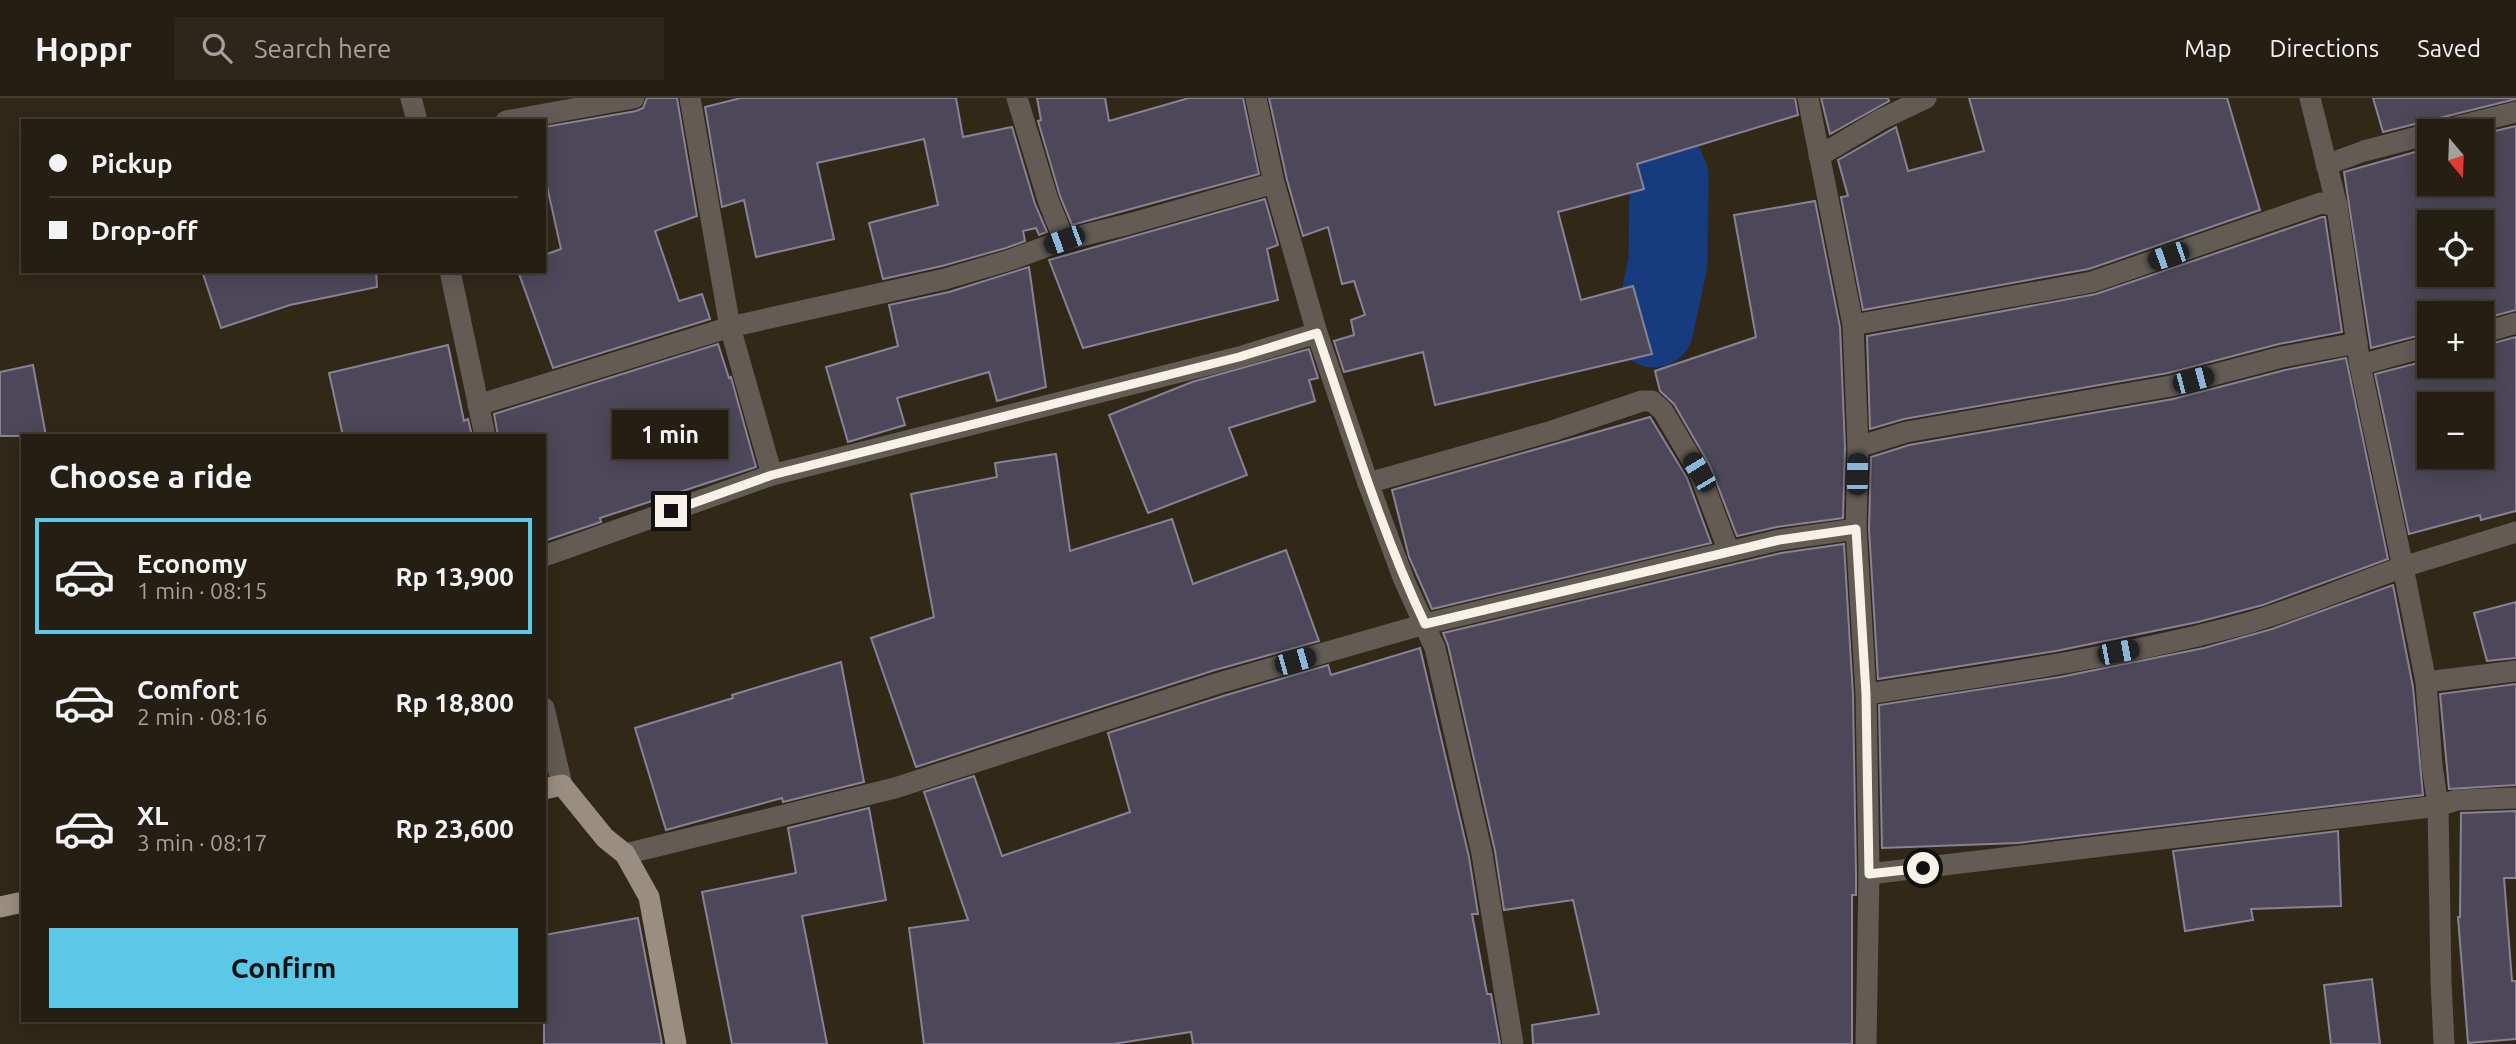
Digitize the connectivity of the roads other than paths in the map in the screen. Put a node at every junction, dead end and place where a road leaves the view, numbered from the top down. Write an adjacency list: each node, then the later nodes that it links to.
1 (411, 98): 10 (street)
2 (634, 98): 11 (street)
3 (690, 98): 22 (street)
4 (1017, 98): 18 (street)
5 (1256, 98): 16 (street)
6 (1808, 98): 14 (street)
7 (1926, 98): 14 (street)
8 (2310, 98): 15 (street)
9 (2516, 112): 12 (street)
10 (416, 119)
11 (517, 119)
12 (2488, 119)
13 (2417, 137): 15 (street)
14 (1819, 156): 21 (street)
15 (2326, 165): 17 (street)
16 (1274, 183): 18 (street); 24 (street)
17 (2337, 206): 21 (street); 25 (street)
18 (1064, 240): 22 (street)
19 (450, 273): 28 (street)
20 (2516, 323): 23 (street)
21 (1853, 325): 30 (street)
22 (730, 327): 28 (street); 31 (street)
23 (2494, 329)
24 (1317, 333): 31 (street); 32 (street)
25 (2357, 343): 27 (street); 30 (street)
26 (2417, 349): 27 (street)
27 (2360, 365): 37 (street)
28 (478, 405): 29 (street)
29 (485, 434)
30 (1858, 447): 33 (street)
31 (772, 475): 36 (street)
32 (1368, 482): 35 (street); 38 (street)
33 (1856, 529): 35 (street); 41 (street)
34 (2516, 532): 37 (street)
35 (1729, 552): 38 (street)
36 (546, 555)
37 (2403, 567): 40 (street); 41 (street)
38 (1425, 624): 46 (street); 51 (street)
39 (2516, 671): 40 (street)
40 (2426, 682): 45 (street)
41 (1866, 694): 47 (street)
42 (546, 726): 43 (street)
43 (553, 787): 46 (main road)
44 (2516, 798): 45 (street)
45 (2438, 806): 47 (street); 53 (street)
46 (625, 854): 50 (main road)
47 (1869, 874): 52 (street)
48 (21, 902): 49 (main road)
49 (0, 907)
50 (676, 1044)
51 (1513, 1044)
52 (1866, 1044)
53 (2444, 1044)

